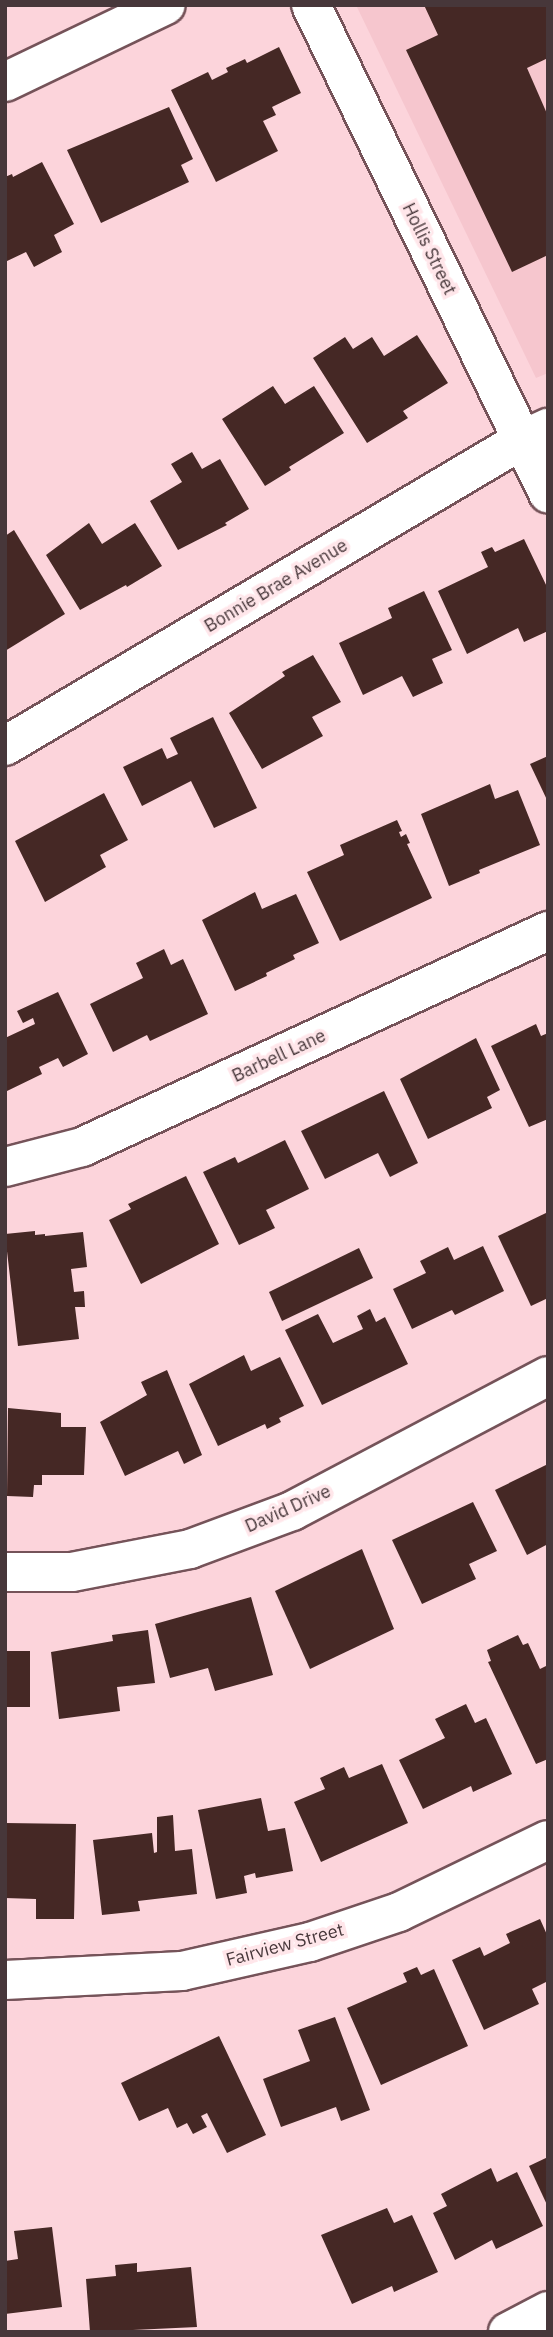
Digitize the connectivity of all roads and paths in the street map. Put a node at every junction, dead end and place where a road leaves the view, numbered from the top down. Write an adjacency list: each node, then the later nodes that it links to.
1 (166, 5): 3 (street)
2 (311, 5): 4 (street, Hollis Street)
3 (5, 82)
4 (535, 434): 5 (street, Hollis Street); 6 (street, Bonnie Brae Avenue)
5 (548, 493)
6 (5, 746)
7 (548, 931): 8 (street, Barbell Lane)
8 (5, 1167)
9 (548, 1376): 10 (street, David Drive)
10 (5, 1572)
11 (548, 1840): 12 (street, Fairview Street)
12 (5, 1980)
13 (548, 2311): 14 (street)
14 (508, 2332)

